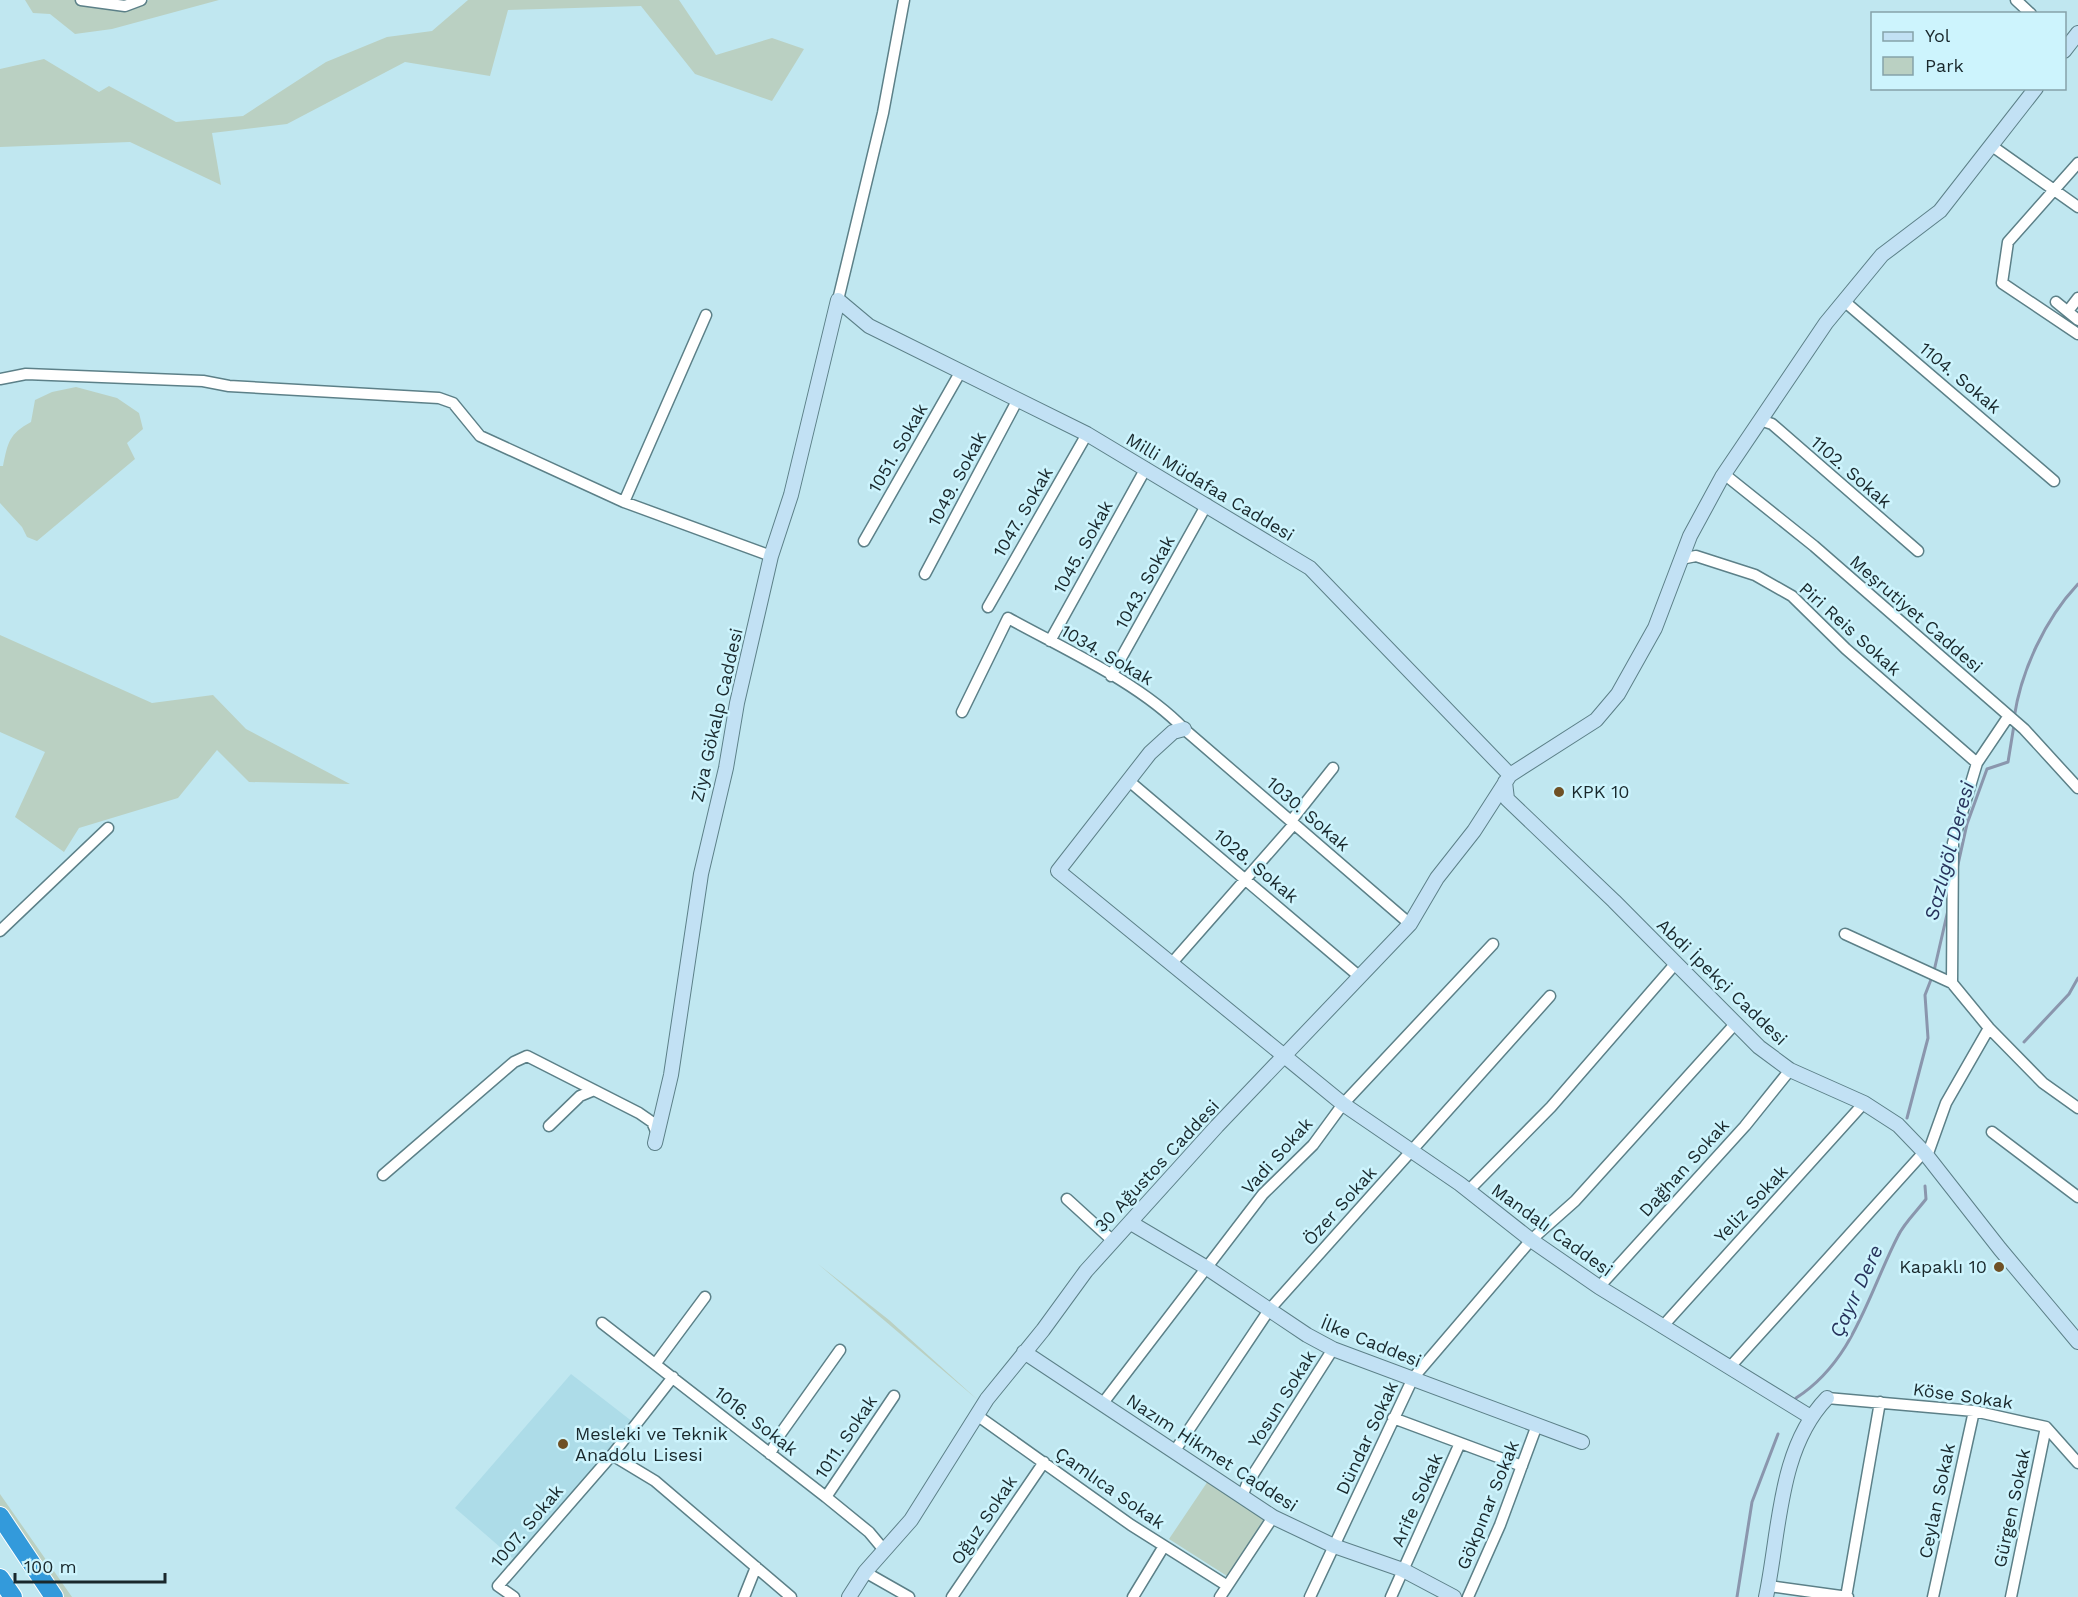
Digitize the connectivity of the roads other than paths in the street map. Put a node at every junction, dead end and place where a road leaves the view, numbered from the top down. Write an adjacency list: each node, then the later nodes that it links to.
1 (81, 0): 2 (street)
2 (141, 0)
3 (904, 0): 14 (street)
4 (2016, 0): 5 (street)
5 (2029, 12)
6 (2078, 33): 7 (street)
7 (2066, 47)
8 (2034, 90): 9 (street)
9 (1992, 146): 11 (street); 15 (street)
10 (2078, 163): 11 (street)
11 (2056, 190): 12 (street); 20 (street)
12 (2078, 207)
13 (2078, 298): 17 (street)
14 (838, 300): 21 (street, Milli Müdafaa Caddesi); 33 (street, Ziya Gökalp Caddesi)
15 (1844, 301): 24 (street); 28 (street, 1104. Sokak)
16 (2056, 302): 17 (street)
17 (2068, 311): 19 (street)
18 (706, 315): 29 (street)
19 (2078, 320)
20 (2078, 334)
21 (962, 371): 23 (street, Milli Müdafaa Caddesi); 31 (street, 1051. Sokak)
22 (0, 380): 29 (street)
23 (1018, 399): 25 (street, Milli Müdafaa Caddesi); 35 (street, 1049. Sokak)
24 (1760, 420): 27 (street); 32 (street, 1102. Sokak)
25 (1087, 434): 26 (street, Milli Müdafaa Caddesi); 36 (street, 1047. Sokak)
26 (1146, 468): 30 (street, Milli Müdafaa Caddesi); 37 (street, 1045. Sokak)
27 (1722, 477): 34 (street); 40 (street, Meşrutiyet Caddesi)
28 (2054, 481)
29 (624, 502): 33 (street)
30 (1207, 504): 38 (street, 1043. Sokak); 44 (street, Milli Müdafaa Caddesi)
31 (864, 541)
32 (1917, 552)
33 (771, 556): 69 (street, Ziya Gökalp Caddesi)
34 (1681, 559): 42 (street, Piri Reis Sokak); 44 (street)
35 (925, 573)
36 (988, 607)
37 (1050, 641): 38 (street, 1034. Sokak); 39 (street, 1034. Sokak)
38 (1111, 676): 41 (street, 1034. Sokak)
39 (962, 712)
40 (2008, 717): 42 (street); 46 (street, Meşrutiyet Caddesi)
41 (1184, 729): 45 (street); 47 (street, 1030. Sokak)
42 (1977, 763): 57 (street)
43 (1334, 768): 47 (street)
44 (1508, 779): 50 (street, 30 Ağustos Caddesi); 54 (street, Abdi İpekçi Caddesi)
45 (1129, 781): 49 (street, 1028. Sokak); 55 (street, Mandalı Caddesi)
46 (2078, 788)
47 (1292, 822): 49 (street); 50 (street, 1030. Sokak)
48 (108, 828): 51 (street)
49 (1247, 879): 55 (street); 56 (street, 1028. Sokak)
50 (1410, 924): 56 (street, 30 Ağustos Caddesi)
51 (0, 931)
52 (1845, 934): 57 (street)
53 (1493, 944): 65 (street, Vadi Sokak)
54 (1676, 963): 59 (street, Abdi İpekçi Caddesi); 73 (street)
55 (1171, 964): 61 (street, Mandalı Caddesi)
56 (1360, 977): 61 (street, 30 Ağustos Caddesi)
57 (1952, 983): 60 (street)
58 (1550, 996): 70 (street, Özer Sokak)
59 (1735, 1023): 62 (street, Abdi İpekçi Caddesi); 78 (street, Dündar Sokak)
60 (1989, 1028): 66 (street); 71 (street)
61 (1286, 1055): 65 (street, Mandalı Caddesi); 76 (street, 30 Ağustos Caddesi)
62 (1790, 1070): 64 (street, Abdi İpekçi Caddesi); 80 (street, Dağhan Sokak)
63 (592, 1091): 67 (street); 69 (street); 72 (street)
64 (1864, 1103): 71 (street, Abdi İpekçi Caddesi); 84 (street, Yeliz Sokak)
65 (1343, 1104): 70 (street, Mandalı Caddesi); 79 (street, Vadi Sokak)
66 (2078, 1108)
67 (549, 1126)
68 (1992, 1132): 74 (street)
69 (655, 1137)
70 (1411, 1150): 73 (street, Mandalı Caddesi); 82 (street, Özer Sokak)
71 (1925, 1154): 85 (street, Abdi İpekçi Caddesi); 90 (street)
72 (383, 1175)
73 (1468, 1191): 78 (street, Mandalı Caddesi)
74 (2078, 1197)
75 (1067, 1199): 77 (street)
76 (1131, 1223): 77 (street, 30 Ağustos Caddesi); 79 (street, İlke Caddesi)
77 (1113, 1240): 88 (street, 30 Ağustos Caddesi)
78 (1531, 1240): 80 (street, Mandalı Caddesi); 92 (street, Dündar Sokak)
79 (1207, 1268): 82 (street, İlke Caddesi); 96 (street, Vadi Sokak)
80 (1599, 1287): 84 (street, Mandalı Caddesi)
81 (705, 1297): 89 (street)
82 (1269, 1310): 86 (street, İlke Caddesi); 105 (street, Özer Sokak)
83 (602, 1323): 89 (street, 1016. Sokak)
84 (1662, 1327): 90 (street, Mandalı Caddesi)
85 (2077, 1337)
86 (1333, 1349): 92 (street, İlke Caddesi); 112 (street, Yosun Sokak)
87 (840, 1350): 106 (street)
88 (1024, 1352): 96 (street, Nazım Hikmet Caddesi); 98 (street, 30 Ağustos Caddesi)
89 (656, 1363): 91 (street, 1016. Sokak)
90 (1729, 1368): 99 (street, Mandalı Caddesi)
91 (673, 1377): 106 (street, 1016. Sokak); 107 (street, 1007. Sokak)
92 (1413, 1378): 100 (street, Dündar Sokak); 101 (street, İlke Caddesi)
93 (894, 1396): 111 (street, 1011. Sokak)
94 (1827, 1398): 95 (street, Köse Sokak); 99 (street)
95 (1880, 1402): 97 (street, Köse Sokak); 138 (street)
96 (1103, 1403): 105 (street, Nazım Hikmet Caddesi)
97 (1974, 1412): 102 (street, Köse Sokak); 139 (street, Ceylan Sokak)
98 (978, 1416): 108 (street, Çamlıca Sokak); 117 (street, 30 Ağustos Caddesi)
99 (1809, 1416): 123 (street)
100 (1394, 1418): 104 (street); 116 (street, Dündar Sokak)
101 (1537, 1425): 103 (street, İlke Caddesi); 110 (street, Gökpınar Sokak)
102 (2046, 1427): 109 (street); 140 (street, Gürgen Sokak)
103 (1582, 1442)
104 (1460, 1443): 110 (street); 119 (street, Arife Sokak)
105 (1174, 1452): 112 (street, Nazım Hikmet Caddesi)
106 (770, 1454): 111 (street, 1016. Sokak)
107 (612, 1455): 118 (street); 126 (street, 1007. Sokak)
108 (1044, 1462): 115 (street, Çamlıca Sokak); 131 (street, Oğuz Sokak)
109 (2078, 1463)
110 (1521, 1466): 137 (street, Gökpınar Sokak)
111 (826, 1497): 117 (street, 1016. Sokak)
112 (1242, 1497): 114 (street, Nazım Hikmet Caddesi)
113 (0, 1516): 125 (highway)
114 (1273, 1517): 116 (street, Nazım Hikmet Caddesi); 122 (street)
115 (1164, 1546): 122 (street, Çamlıca Sokak); 132 (street)
116 (1334, 1546): 119 (street, Nazım Hikmet Caddesi); 134 (street, Dündar Sokak)
117 (884, 1550): 120 (street, 30 Ağustos Caddesi)
118 (756, 1567): 127 (street); 128 (street)
119 (1403, 1570): 135 (street, Arife Sokak); 136 (street, Nazım Hikmet Caddesi)
120 (865, 1572): 129 (street, 30 Ağustos Caddesi); 130 (street)
121 (0, 1578): 124 (highway)
122 (1223, 1591): 133 (street, Çamlıca Sokak)
123 (1768, 1591): 138 (street)
124 (13, 1597)
125 (54, 1597)
126 (514, 1597)
127 (744, 1597)
128 (791, 1597)
129 (849, 1597)
130 (909, 1597)
131 (952, 1597)
132 (1133, 1597)
133 (1233, 1597)
134 (1310, 1597)
135 (1391, 1597)
136 (1454, 1597)
137 (1468, 1597)
138 (1846, 1597)
139 (1933, 1597)
140 (2011, 1597)

